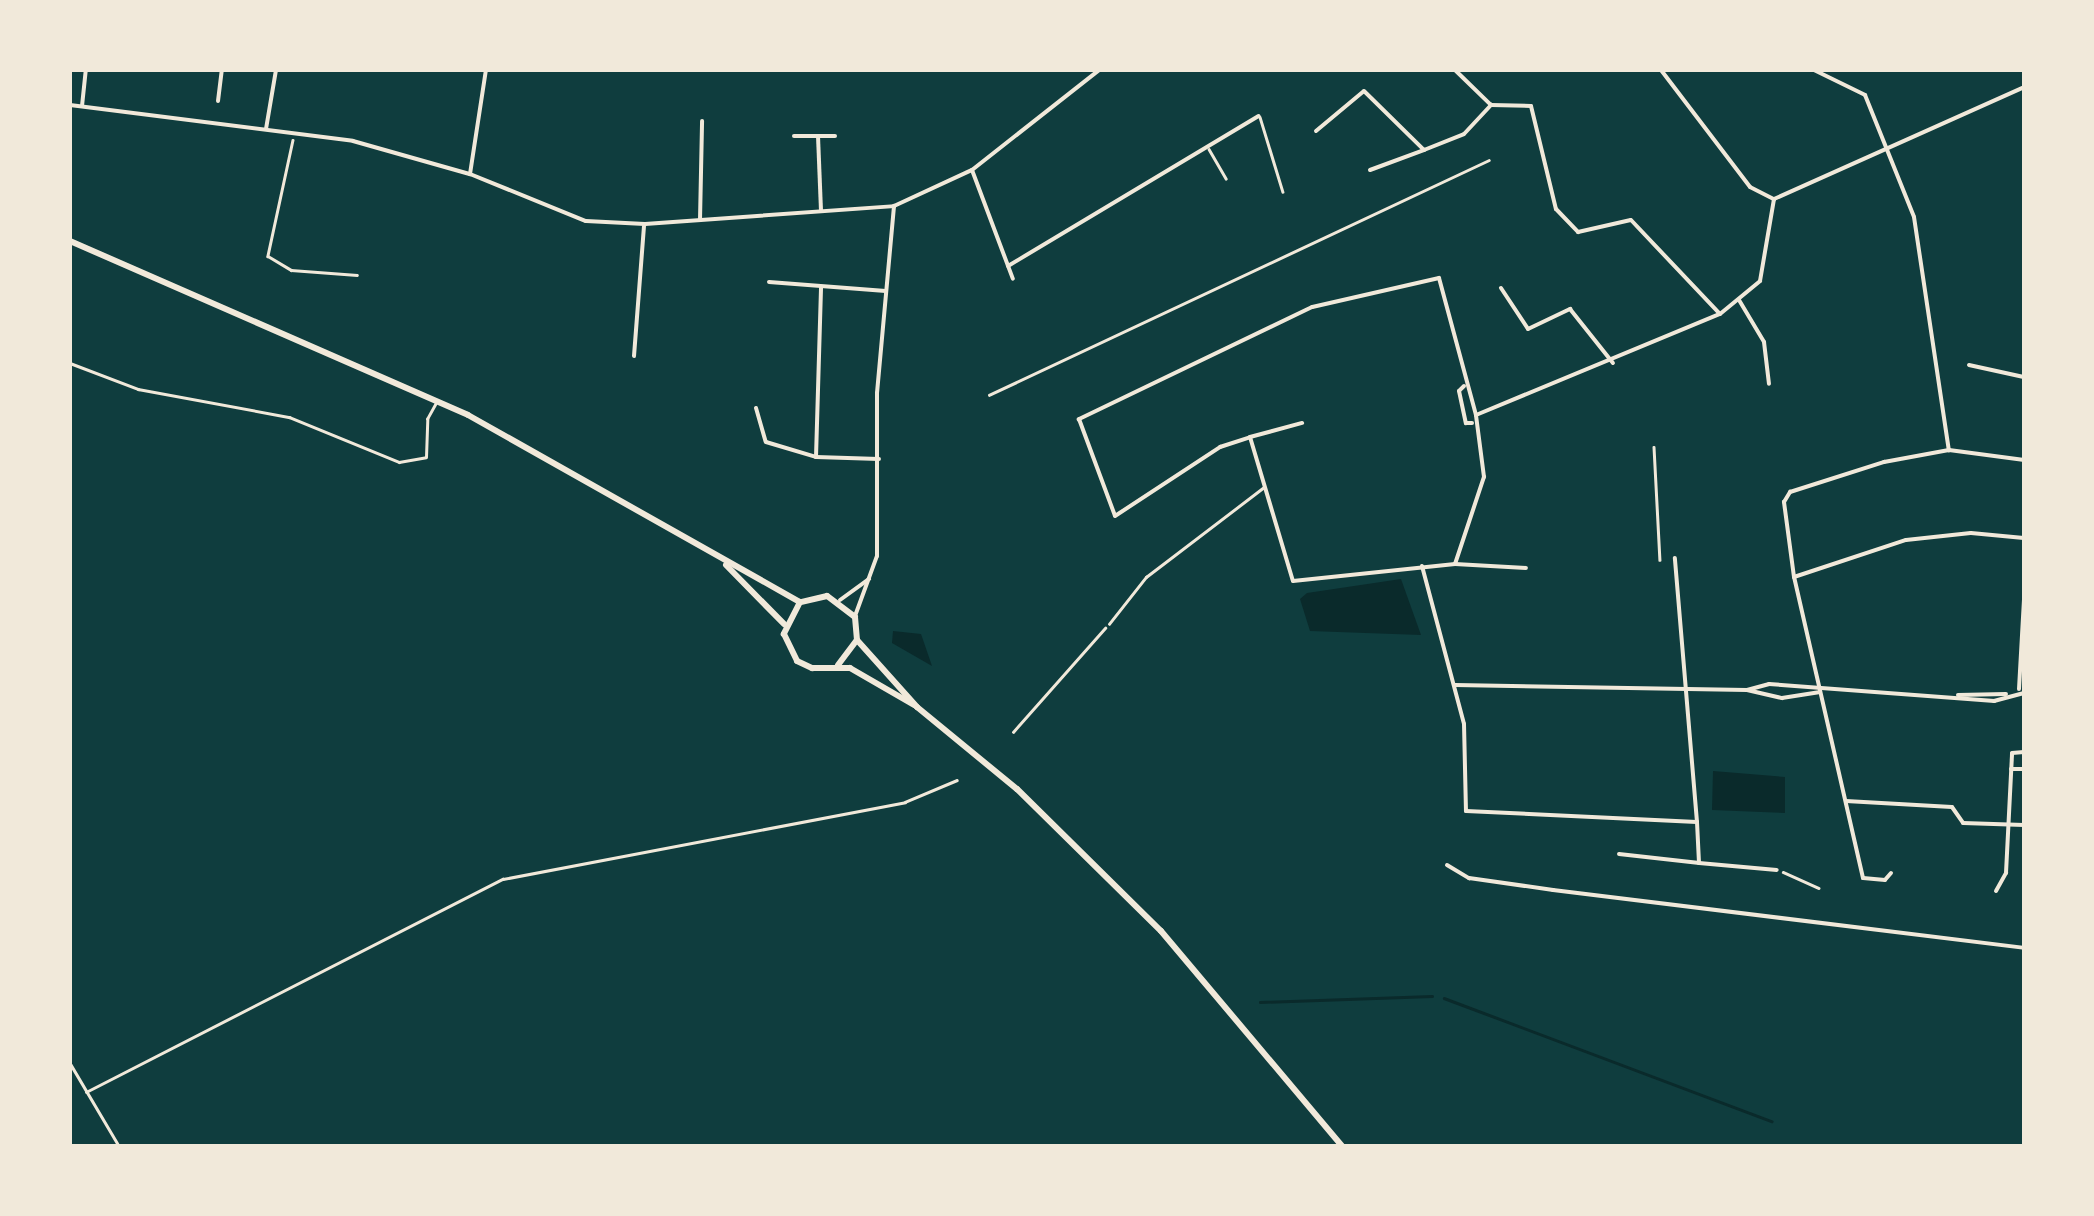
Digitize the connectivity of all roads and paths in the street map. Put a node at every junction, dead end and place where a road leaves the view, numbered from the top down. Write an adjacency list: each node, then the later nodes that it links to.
1 (86, 70): 16 (street)
2 (222, 70): 13 (street)
3 (276, 70): 19 (street)
4 (486, 70): 31 (street)
5 (1099, 70): 29 (street)
6 (1235, 70): 7 (street)
7 (1247, 70)
8 (1455, 70): 15 (street)
9 (1661, 70): 34 (street)
10 (1814, 70): 26 (street)
11 (2023, 88): 12 (street); 26 (street)
12 (2024, 99)
13 (218, 101)
14 (70, 105): 16 (street)
15 (1491, 105): 27 (street); 48 (street)
16 (82, 106): 19 (street)
17 (1260, 116): 25 (street); 33 (lane)
18 (702, 121): 37 (street)
19 (266, 128): 21 (street)
20 (1316, 130): 27 (street)
21 (295, 132): 31 (street); 41 (path)
22 (794, 136): 23 (street)
23 (818, 136): 24 (street); 36 (street)
24 (835, 136)
25 (1207, 147): 32 (lane); 40 (street)
26 (1888, 148): 34 (street); 64 (street)
27 (1424, 150): 30 (street)
28 (1488, 160): 56 (path)
29 (972, 170): 35 (street); 40 (street)
30 (1370, 170)
31 (470, 174): 38 (street)
32 (1226, 178)
33 (1283, 192)
34 (1774, 200): 47 (street)
35 (894, 206): 36 (street); 46 (street)
36 (822, 214): 37 (street)
37 (700, 220): 38 (street)
38 (644, 224): 49 (street)
39 (70, 241): 57 (main road)
40 (1008, 266): 42 (street)
41 (357, 275)
42 (1014, 279)
43 (769, 282): 44 (street)
44 (821, 286): 46 (street); 65 (street)
45 (1501, 288): 50 (street)
46 (886, 292): 66 (street)
47 (1739, 300): 48 (street); 54 (street)
48 (1720, 314): 50 (street)
49 (634, 356)
50 (1613, 362): 59 (street)
51 (70, 363): 57 (lane)
52 (1969, 365): 53 (street)
53 (2024, 377)
54 (1769, 384)
55 (1464, 386): 59 (street); 61 (street); 62 (street)
56 (989, 396)
57 (438, 400): 70 (main road)
58 (756, 408): 65 (street)
59 (1476, 415): 61 (street)
60 (1302, 422): 62 (street)
61 (1474, 423): 73 (street)
62 (1250, 437): 68 (street)
63 (1654, 448): 72 (lane)
64 (1949, 450): 67 (street); 76 (street)
65 (816, 457): 66 (street)
66 (880, 459): 77 (street)
67 (2024, 460)
68 (1263, 488): 74 (street); 83 (lane)
69 (2024, 538): 76 (street)
70 (714, 554): 80 (main road); 82 (main road)
71 (1674, 558): 87 (street)
72 (1660, 560)
73 (1455, 564): 74 (street); 75 (street)
74 (1422, 566): 86 (street)
75 (1526, 568)
76 (1794, 577): 89 (street)
77 (868, 579): 79 (street); 81 (street)
78 (2024, 599): 90 (street)
79 (840, 600): 80 (main road); 81 (main road)
80 (800, 602): 82 (main road)
81 (855, 618): 84 (main road)
82 (785, 624): 85 (main road)
83 (1109, 624): 94 (path)
84 (857, 640): 85 (main road); 93 (main road)
85 (838, 665): 93 (main road)
86 (1456, 685): 87 (street); 100 (street)
87 (1684, 690): 88 (street); 100 (street)
88 (1747, 690): 89 (street); 89 (street)
89 (1818, 692): 92 (street); 99 (street)
90 (2021, 692): 91 (street)
91 (2006, 694): 92 (street); 92 (street)
92 (1958, 695)
93 (917, 706): 114 (main road)
94 (1013, 732)
95 (2024, 752): 96 (street)
96 (2010, 769): 97 (street); 101 (street)
97 (2024, 769)
98 (957, 780): 112 (path)
99 (1846, 802): 101 (street); 107 (street)
100 (1697, 822): 104 (street)
101 (2010, 824): 102 (street); 109 (street)
102 (2024, 824)
103 (1619, 854): 104 (street)
104 (1699, 863): 106 (street)
105 (1447, 865): 110 (street)
106 (1778, 870): 108 (path)
107 (1891, 873)
108 (1819, 888)
109 (1996, 892)
110 (2024, 948)
111 (70, 1064): 112 (path)
112 (86, 1092): 113 (path)
113 (119, 1146)
114 (1342, 1146)

